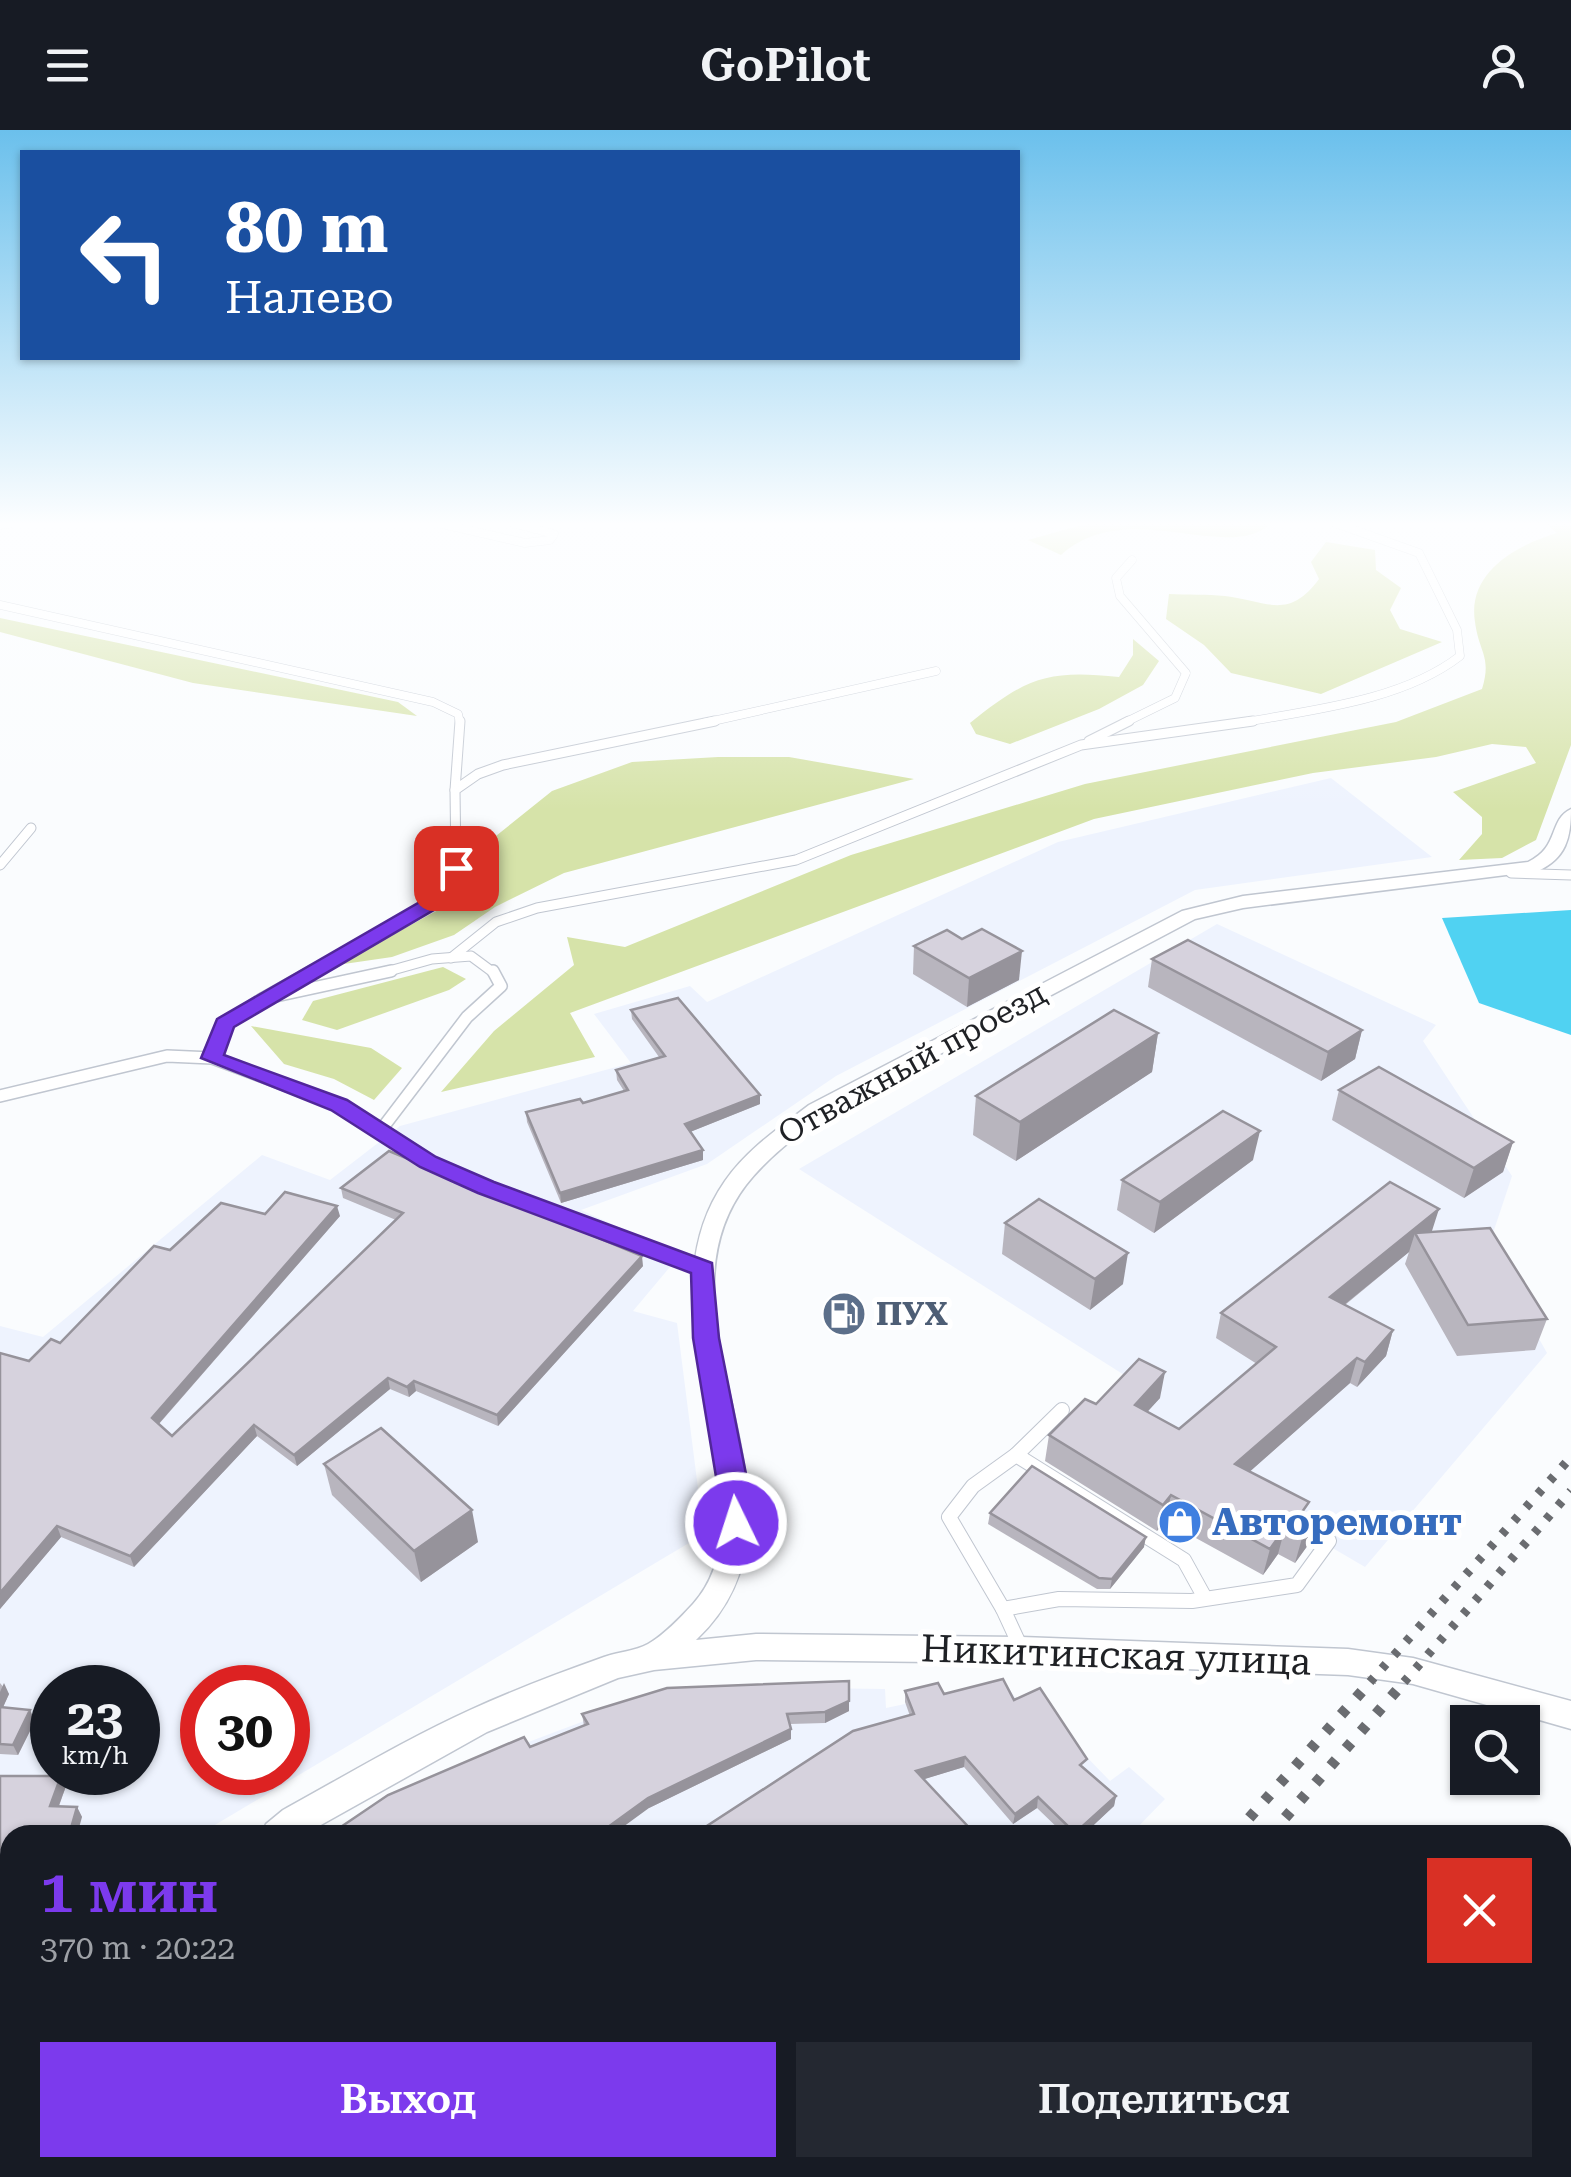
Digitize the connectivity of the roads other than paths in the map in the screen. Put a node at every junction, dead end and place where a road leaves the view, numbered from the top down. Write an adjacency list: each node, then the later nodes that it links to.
1 (64, 619): 6 (lane)
2 (1139, 619): 5 (lane)
3 (1451, 619): 5 (lane)
4 (936, 671): 6 (lane)
5 (1081, 745): 12 (lane)
6 (455, 790): 13 (lane)
7 (1571, 814): 10 (street, Отважный проезд)
8 (31, 828): 9 (lane)
9 (0, 864)
10 (1506, 873): 11 (lane); 17 (street, Отважный проезд)
11 (1571, 874)
12 (451, 958): 13 (lane); 16 (lane)
13 (262, 999): 14 (lane)
14 (212, 1058): 15 (lane); 16 (lane)
15 (0, 1096)
16 (380, 1130): 17 (lane)
17 (703, 1269): 24 (street, Отважный проезд)
18 (1062, 1410): 19 (lane)
19 (1016, 1455): 21 (lane); 22 (lane)
20 (1329, 1541): 21 (lane)
21 (1205, 1598): 22 (lane)
22 (1003, 1608): 23 (lane)
23 (1022, 1650): 24 (street, Никитинская улица); 25 (street, Никитинская улица)
24 (655, 1657): 26 (street, Отважный проезд)
25 (1571, 1715)
26 (290, 1825)

